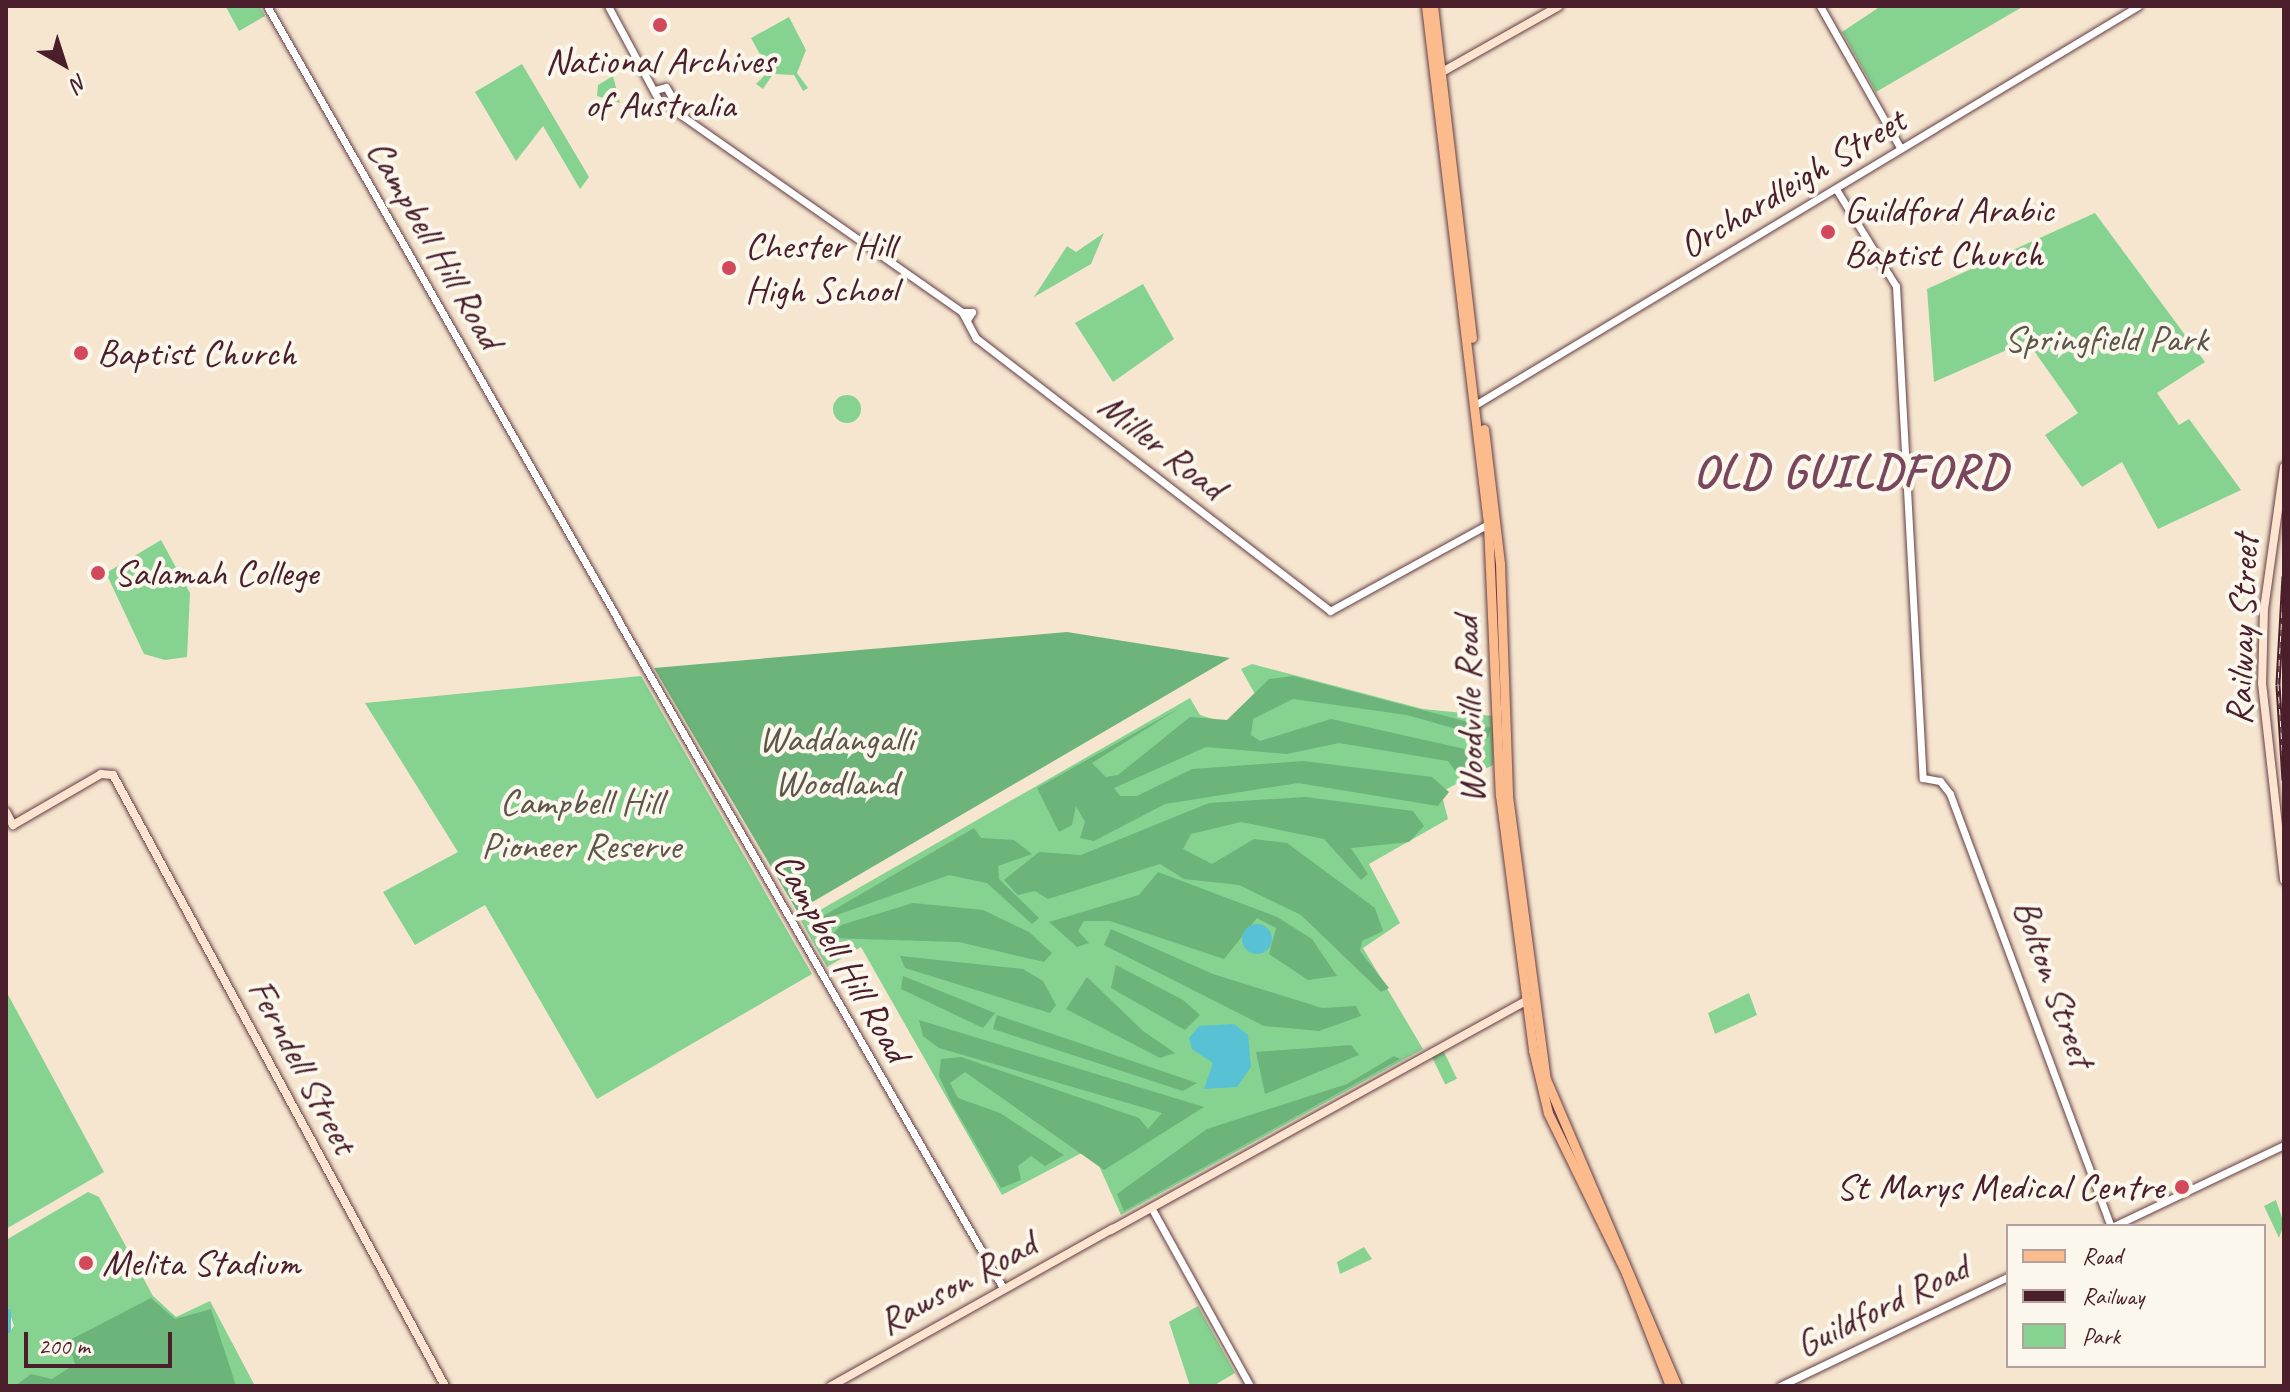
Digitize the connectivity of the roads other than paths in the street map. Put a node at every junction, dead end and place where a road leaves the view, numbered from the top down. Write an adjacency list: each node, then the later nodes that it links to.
1 (267, 6): 29 (street, Campbell Hill Road)
2 (608, 6): 9 (street)
3 (1426, 6): 8 (main road, Woodville Road)
4 (1433, 6): 8 (main road, Woodville Road)
5 (1559, 6): 8 (main road)
6 (1820, 6): 11 (street)
7 (2138, 6): 11 (street, Orchardleigh Street)
8 (1438, 75): 13 (main road, Woodville Road)
9 (658, 88): 10 (street); 10 (street)
10 (666, 99): 15 (street, Miller Road)
11 (1901, 149): 12 (street, Orchardleigh Street)
12 (1836, 189): 13 (street, Orchardleigh Street); 25 (street, Bolton Street)
13 (1478, 404): 15 (main road, Woodville Road); 16 (main road, Woodville Road)
14 (2284, 467): 18 (main road, Railway Street)
15 (1488, 524): 16 (main road, Woodville Road)
16 (1503, 701): 19 (main road, Woodville Road)
17 (6, 812): 30 (main road, Ferndell Street)
18 (2284, 880)
19 (1529, 999): 21 (main road, Rawson Road); 33 (main road, Woodville Road); 34 (main road, Woodville Road)
20 (2284, 1145): 26 (street)
21 (1186, 1188): 22 (main road, Rawson Road); 23 (main road, Rawson Road)
22 (1169, 1194): 23 (main road); 24 (main road, Rawson Road)
23 (1152, 1209): 24 (main road); 27 (main road, Rawson Road); 32 (street)
24 (1124, 1219): 27 (main road, Rawson Road)
25 (2111, 1224)
26 (2116, 1224)
27 (1111, 1230): 29 (main road, Rawson Road)
28 (2006, 1278): 35 (street, Guildford Road)
29 (1003, 1288): 31 (main road, Rawson Road)
30 (445, 1386)
31 (831, 1386)
32 (1250, 1386)
33 (1670, 1386)
34 (1677, 1386)
35 (1780, 1386)

